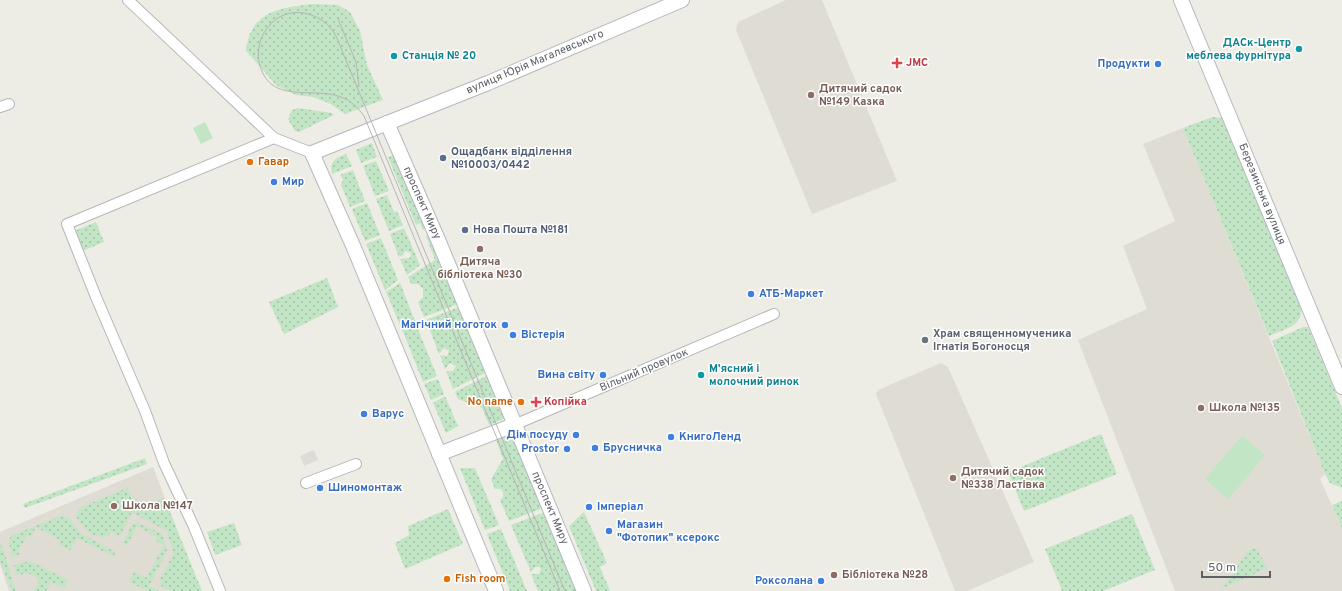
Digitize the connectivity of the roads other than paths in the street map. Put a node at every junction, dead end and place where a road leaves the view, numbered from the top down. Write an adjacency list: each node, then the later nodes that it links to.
1 (128, 0): 5 (street)
2 (682, 0): 4 (street, вулиця Юрія Магалевського)
3 (1181, 0): 8 (street, Березинська вулиця)
4 (387, 123): 6 (street); 9 (street, проспект Миру)
5 (274, 138): 6 (street); 13 (street)
6 (312, 153): 10 (street)
7 (774, 314): 9 (street, Вільний провулок)
8 (1342, 387)
9 (514, 425): 10 (street); 15 (street, проспект Миру)
10 (439, 454): 14 (street)
11 (356, 464): 12 (street)
12 (306, 483)
13 (220, 591)
14 (496, 591)
15 (584, 591)

